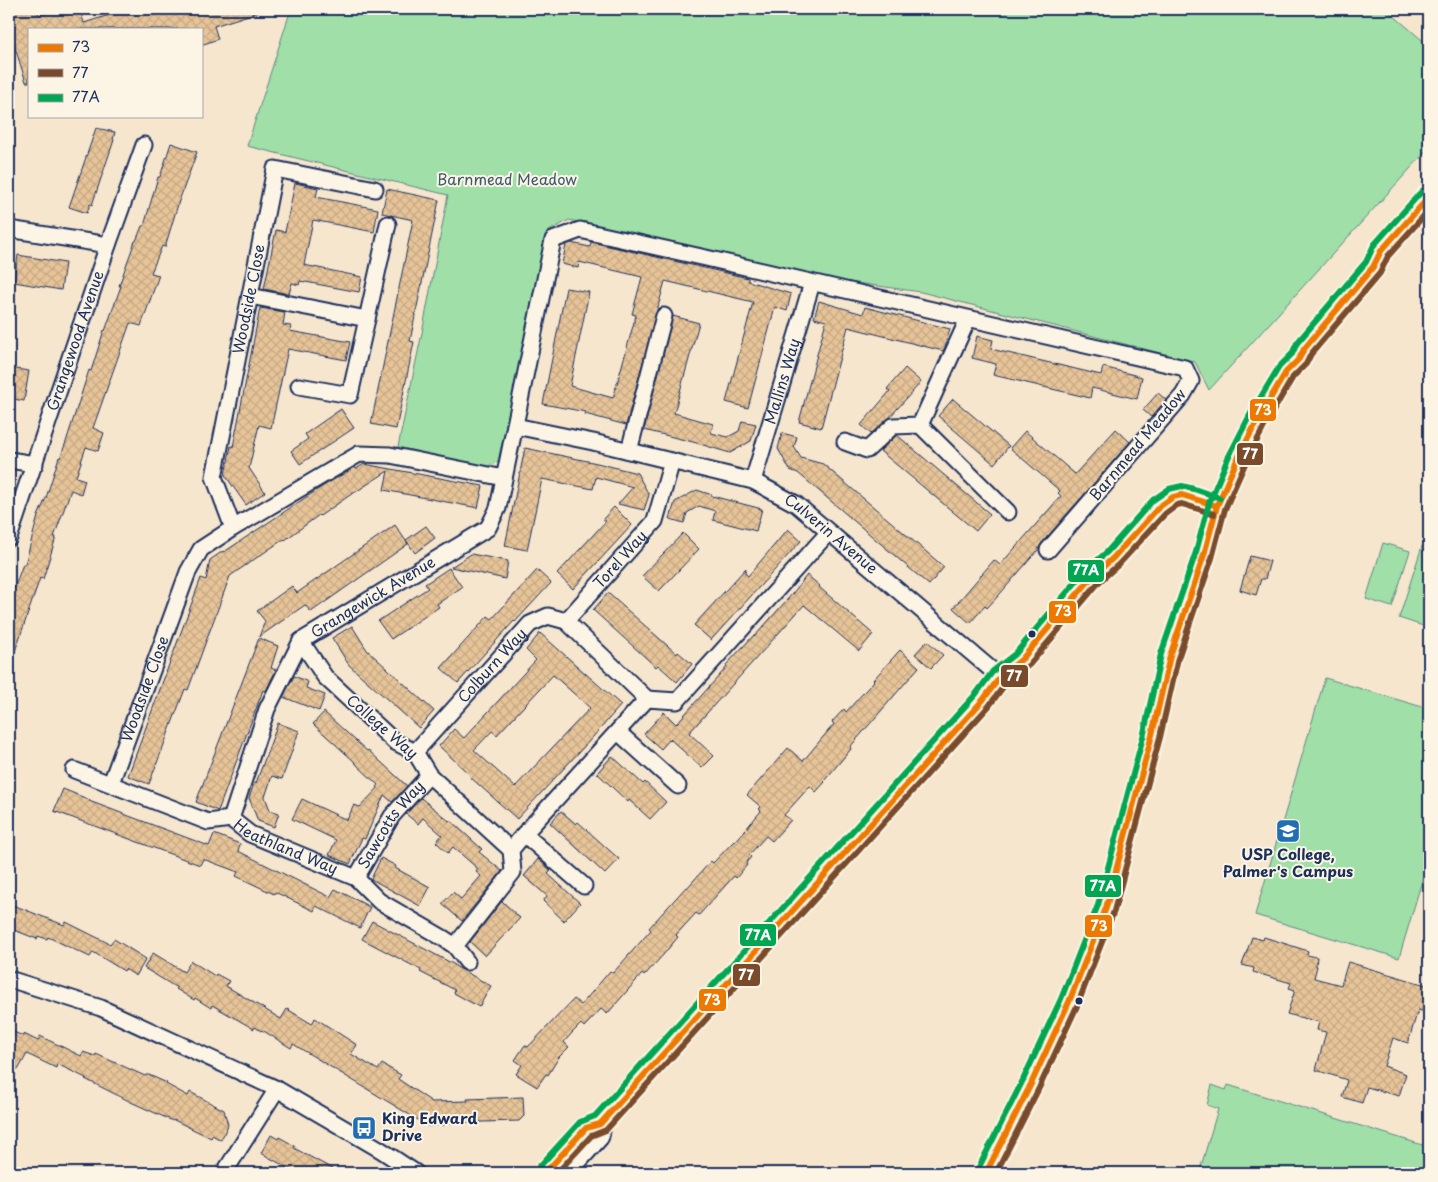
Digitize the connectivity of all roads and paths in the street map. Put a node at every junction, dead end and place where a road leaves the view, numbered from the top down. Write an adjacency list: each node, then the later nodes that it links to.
1 (144, 145): 7 (street, Grangewood Avenue)
2 (375, 189): 9 (street, Woodside Close)
3 (1429, 198): 23 (main road)
4 (388, 224): 11 (street)
5 (9, 229): 7 (street)
6 (580, 230): 8 (street, Barnmead Meadow); 15 (street, Grangewick Avenue)
7 (108, 245): 20 (street, Grangewood Avenue)
8 (812, 283): 12 (street, Barnmead Meadow); 22 (street, Mallins Way)
9 (250, 296): 11 (street); 25 (street, Woodside Close)
10 (664, 316): 17 (street)
11 (367, 319): 13 (street)
12 (968, 319): 14 (street); 28 (street, Barnmead Meadow)
13 (299, 386)
14 (920, 425): 16 (street); 24 (street)
15 (515, 426): 17 (street, Culverin Avenue); 21 (street, Grangewick Avenue)
16 (845, 442)
17 (629, 450): 19 (street, Culverin Avenue)
18 (9, 460): 20 (street)
19 (672, 461): 22 (street, Culverin Avenue); 29 (street, Torel Way)
20 (35, 464): 27 (street, Grangewood Avenue)
21 (504, 478): 25 (street, Woodside Close); 30 (street, Grangewick Avenue)
22 (753, 481): 26 (street, Culverin Avenue)
23 (1217, 506): 31 (main road); 53 (main road)
24 (1008, 512)
25 (233, 528): 37 (street, Woodside Close)
26 (828, 533): 31 (street, Culverin Avenue); 32 (street)
27 (9, 538)
28 (1048, 550)
29 (566, 621): 32 (street); 34 (street, Colburn Way)
30 (302, 641): 34 (street, College Way); 39 (street, Grangewick Avenue)
31 (1000, 677): 48 (main road)
32 (647, 699): 33 (street)
33 (618, 732): 38 (street); 40 (street)
34 (415, 752): 36 (street, College Way)
35 (74, 770): 37 (street, Heathland Way)
36 (429, 775): 41 (street, College Way); 42 (street, Sawcotts Way)
37 (112, 783): 39 (street, Heathland Way)
38 (678, 786)
39 (231, 819): 42 (street, Heathland Way)
40 (524, 834): 41 (street); 43 (street)
41 (511, 850): 44 (street)
42 (356, 878): 44 (street, Heathland Way)
43 (584, 886)
44 (455, 946): 45 (street, Heathland Way)
45 (467, 962)
46 (9, 979): 47 (street)
47 (277, 1089): 49 (street); 50 (street)
48 (600, 1124): 51 (main road); 52 (main road)
49 (224, 1173)
50 (416, 1173)
51 (545, 1173)
52 (564, 1173)
53 (986, 1173)

